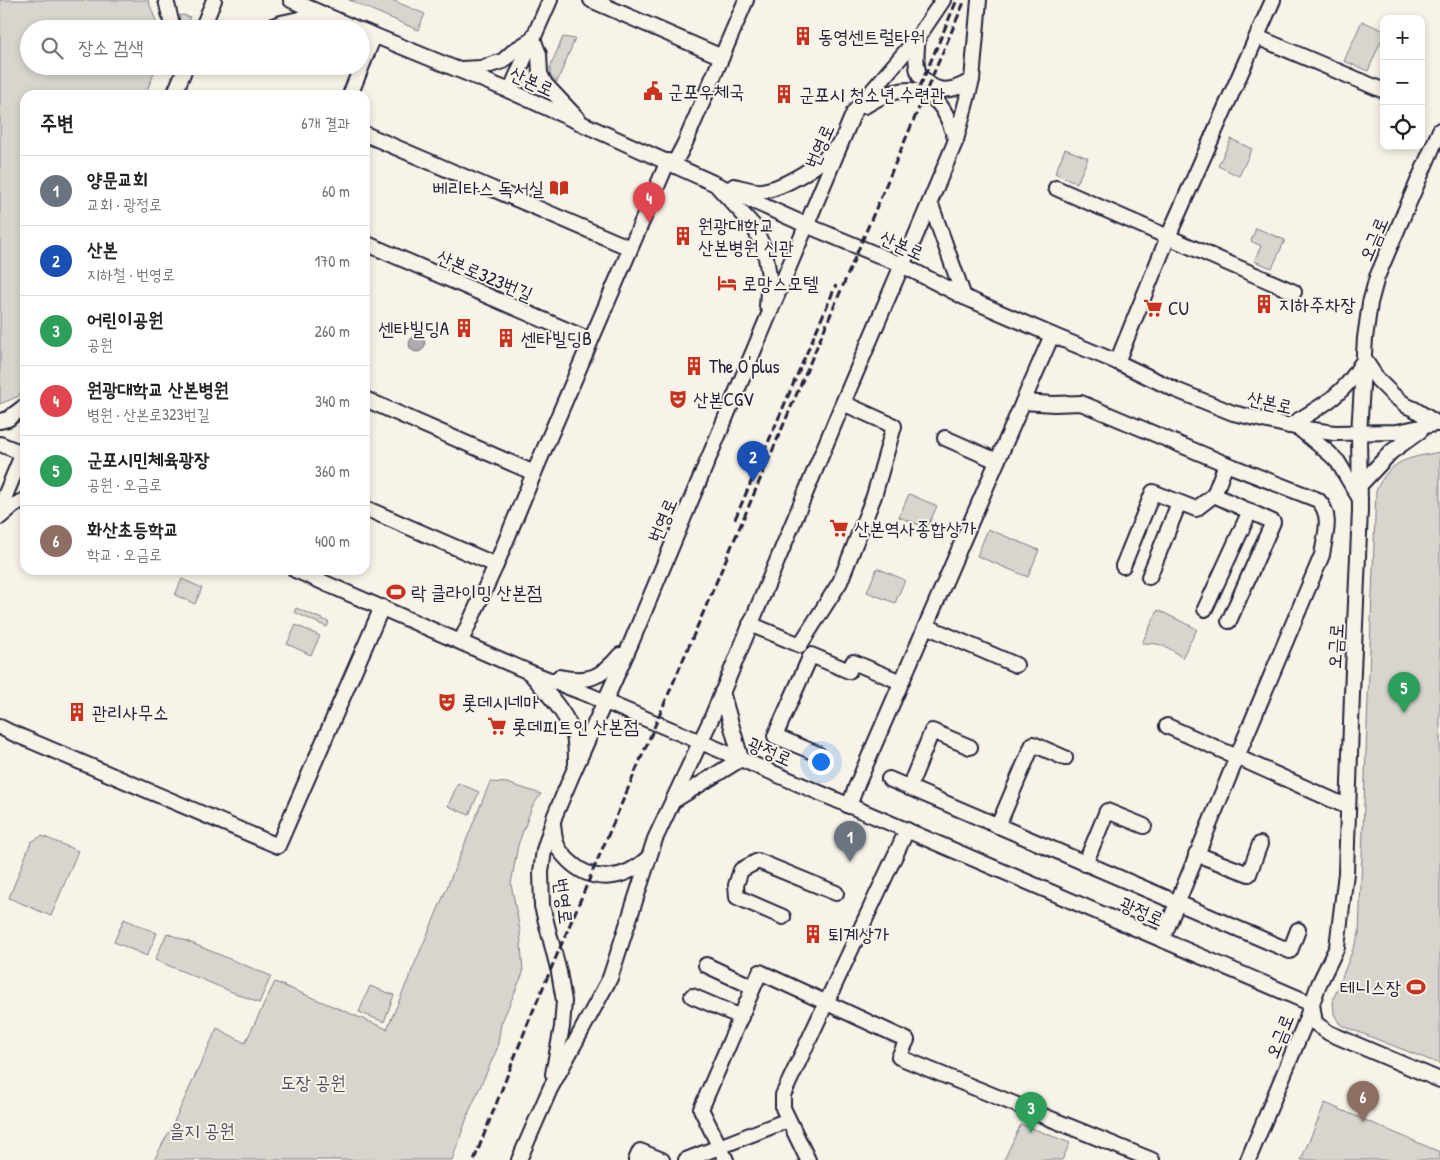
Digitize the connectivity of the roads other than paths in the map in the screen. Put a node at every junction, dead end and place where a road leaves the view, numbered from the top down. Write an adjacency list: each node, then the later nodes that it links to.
1 (166, 0): 12 (street)
2 (214, 0): 13 (street)
3 (291, 0): 11 (street)
4 (306, 0): 11 (street)
5 (550, 0): 19 (street)
6 (591, 0): 20 (street)
7 (746, 0): 20 (street)
8 (943, 0): 17 (street, 번영로)
9 (979, 0): 26 (street, 번영로)
10 (1273, 0): 18 (street)
11 (322, 14): 14 (street); 15 (street)
12 (171, 20)
13 (206, 20)
14 (295, 20)
15 (336, 20)
16 (370, 34): 21 (street, 산본로)
17 (918, 37): 26 (street); 32 (street, 번영로)
18 (1257, 37): 28 (street); 43 (street)
19 (532, 39): 21 (street); 31 (street); 33 (street)
20 (722, 58): 38 (street)
21 (456, 69): 31 (street, 산본로)
22 (179, 75): 27 (street)
23 (182, 75): 27 (street)
24 (187, 75): 27 (street)
25 (356, 75): 30 (street)
26 (972, 80): 37 (street, 번영로)
27 (180, 81): 29 (street)
28 (1380, 89)
29 (176, 90)
30 (351, 90)
31 (510, 91): 33 (street, 산본로)
32 (854, 112): 36 (street, 번영로); 37 (street)
33 (583, 124): 38 (street, 산본로)
34 (1440, 130): 52 (street, 오금로)
35 (370, 136): 45 (street)
36 (842, 140): 39 (street); 42 (street, 번영로)
37 (956, 140): 41 (street, 번영로)
38 (671, 163): 39 (street, 산본로); 45 (street)
39 (714, 183): 42 (street, 산본로); 49 (street)
40 (1056, 188): 43 (street)
41 (930, 202): 46 (street, 번영로); 48 (street)
42 (806, 225): 46 (street, 산본로); 49 (street, 번영로)
43 (1168, 237): 47 (street); 53 (street)
44 (370, 245): 51 (street, 산본로323번길)
45 (630, 248): 51 (street)
46 (902, 265): 48 (street, 산본로); 56 (street, 번영로)
47 (1294, 292)
48 (964, 297): 50 (street, 산본로)
49 (766, 320): 88 (street, 번영로)
50 (1052, 335): 53 (street, 산본로); 55 (street)
51 (590, 340): 68 (street)
52 (1364, 359): 59 (street); 60 (street); 61 (street, 오금로)
53 (1117, 362): 60 (street, 산본로)
54 (370, 401): 68 (street)
55 (1023, 402): 66 (street); 67 (street)
56 (843, 403): 85 (street, 번영로); 85 (street)
57 (20, 410): 58 (street)
58 (0, 421)
59 (1435, 424): 61 (street, 산본로); 69 (street)
60 (1294, 427): 61 (street, 산본로); 71 (street)
61 (1359, 433): 69 (street, 오금로)
62 (945, 438): 66 (street)
63 (0, 444): 64 (street)
64 (20, 451)
65 (20, 461): 74 (street)
66 (997, 461): 86 (street)
67 (1226, 464): 70 (street); 99 (street)
68 (534, 473): 78 (street)
69 (1360, 485): 71 (street, 오금로)
70 (1214, 495): 73 (street); 76 (street)
71 (1360, 499): 107 (street, 오금로)
72 (20, 502): 77 (street)
73 (1180, 503): 79 (street); 81 (street)
74 (0, 508)
75 (370, 510): 78 (street)
76 (1250, 511): 83 (street); 84 (street)
77 (0, 517)
78 (496, 565): 87 (street)
79 (1123, 566)
80 (307, 575): 82 (street, 광정로)
81 (1150, 577)
82 (382, 607): 87 (street, 광정로); 95 (street)
83 (1205, 609)
84 (1229, 621)
85 (750, 624): 92 (street, 번영로)
86 (926, 626): 89 (street); 91 (street)
87 (461, 641): 90 (street, 광정로)
88 (631, 643): 90 (street); 93 (street, 번영로)
89 (1016, 665)
90 (529, 672): 93 (street, 광정로); 102 (street)
91 (901, 682): 98 (street); 106 (street)
92 (722, 692): 96 (street, 번영로); 101 (street)
93 (604, 702): 96 (street, 광정로); 102 (street, 번영로)
94 (1167, 726): 99 (street)
95 (0, 727)
96 (700, 742): 101 (street, 광정로); 105 (street, 번영로)
97 (970, 747): 104 (street)
98 (818, 754)
99 (1237, 757): 107 (street); 113 (street)
100 (1065, 758): 109 (street)
101 (740, 759): 105 (street); 106 (street, 광정로)
102 (576, 764): 108 (street, 번영로)
103 (888, 779): 104 (street)
104 (909, 788): 109 (street)
105 (673, 800): 114 (street, 번영로)
106 (849, 806): 111 (street, 광정로)
107 (1348, 807): 125 (street, 오금로)
108 (553, 822): 114 (street); 128 (street, 번영로)
109 (998, 826): 115 (street)
110 (1144, 826): 115 (street)
111 (907, 830): 120 (street, 광정로); 124 (street)
112 (1260, 844): 113 (street)
113 (1196, 854): 117 (street)
114 (649, 858): 128 (street, 번영로)
115 (1085, 864): 117 (street)
116 (836, 893): 118 (street)
117 (1176, 903): 119 (street); 120 (street)
118 (783, 918)
119 (1298, 930)
120 (1162, 940): 125 (street, 광정로)
121 (706, 965): 122 (street)
122 (753, 987): 124 (street); 126 (street)
123 (692, 996): 126 (street)
124 (826, 1002): 129 (street); 136 (street)
125 (1312, 1004): 127 (street); 137 (street, 오금로)
126 (741, 1017): 130 (street)
127 (1440, 1080)
128 (550, 1089): 131 (street, 번영로)
129 (788, 1120): 130 (street); 135 (street)
130 (723, 1154): 134 (street)
131 (519, 1160)
132 (636, 1160): 133 (street)
133 (662, 1160)
134 (686, 1160)
135 (808, 1160)
136 (1152, 1160)
137 (1248, 1160)

